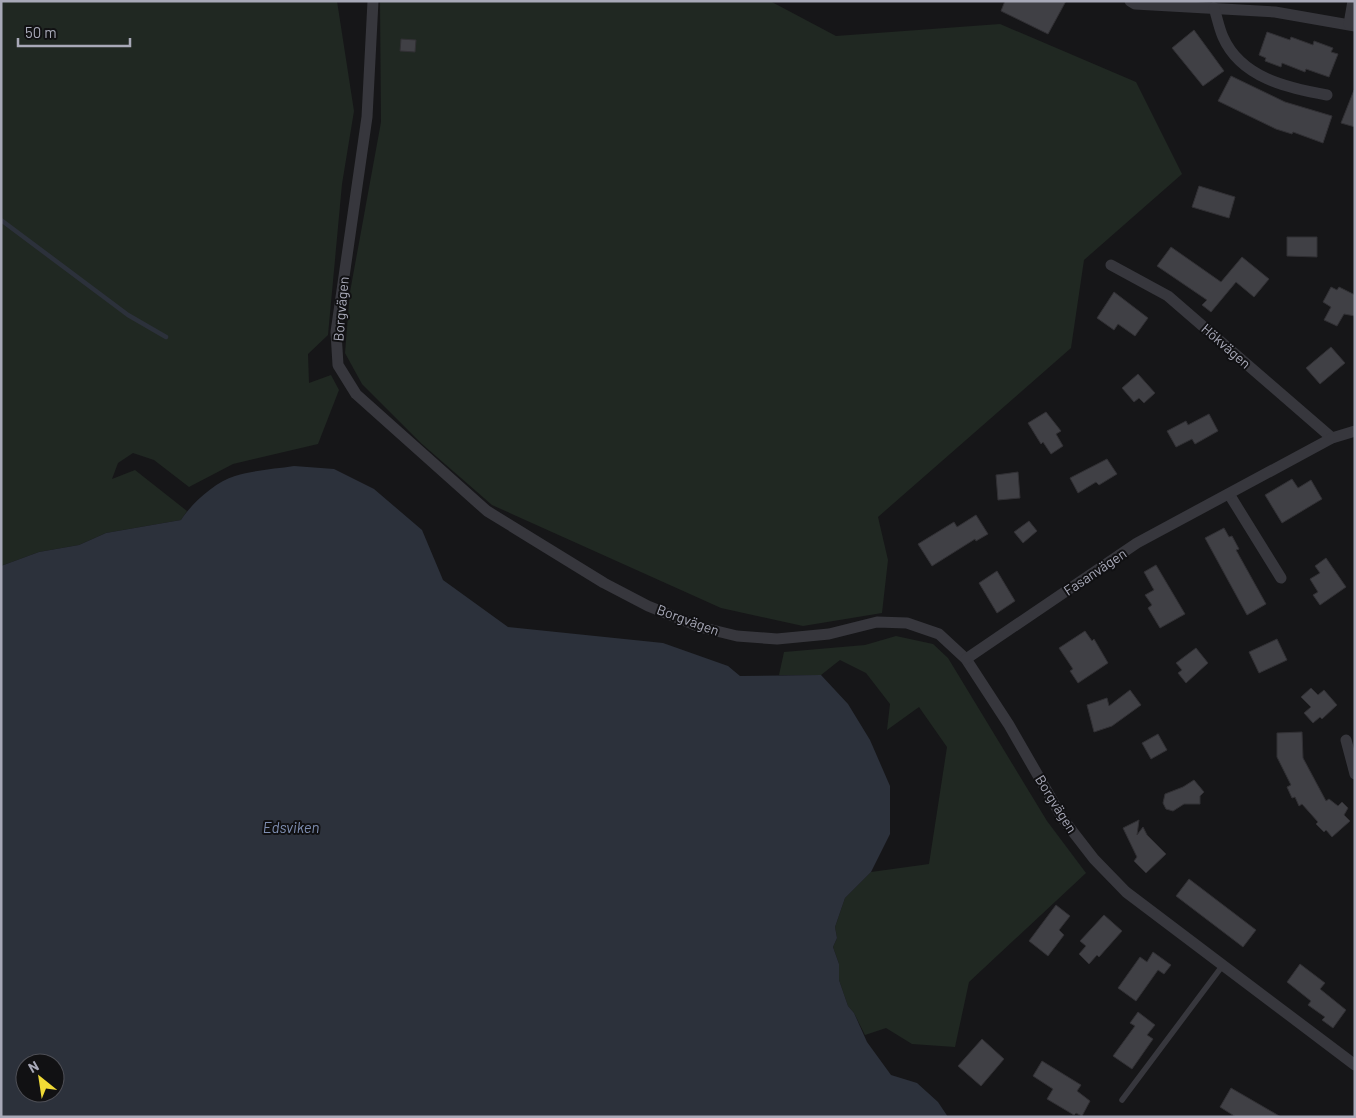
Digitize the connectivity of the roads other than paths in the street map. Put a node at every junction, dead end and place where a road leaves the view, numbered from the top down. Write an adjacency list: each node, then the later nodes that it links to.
1 (373, 1): 12 (street, Borgvägen)
2 (1130, 1): 4 (street)
3 (1353, 1): 5 (street)
4 (1214, 8): 5 (street); 6 (street)
5 (1352, 25)
6 (1327, 95)
7 (1111, 265): 9 (street, Hökvägen)
8 (1355, 431): 9 (street, Fasanvägen)
9 (1332, 438): 10 (street, Fasanvägen)
10 (1229, 494): 11 (street); 12 (street, Fasanvägen)
11 (1281, 578)
12 (966, 659): 15 (street, Borgvägen)
13 (1346, 740): 14 (street)
14 (1355, 774)
15 (1223, 965): 16 (street, Borgvägen); 17 (lane)
16 (1355, 1065)
17 (1122, 1100)

